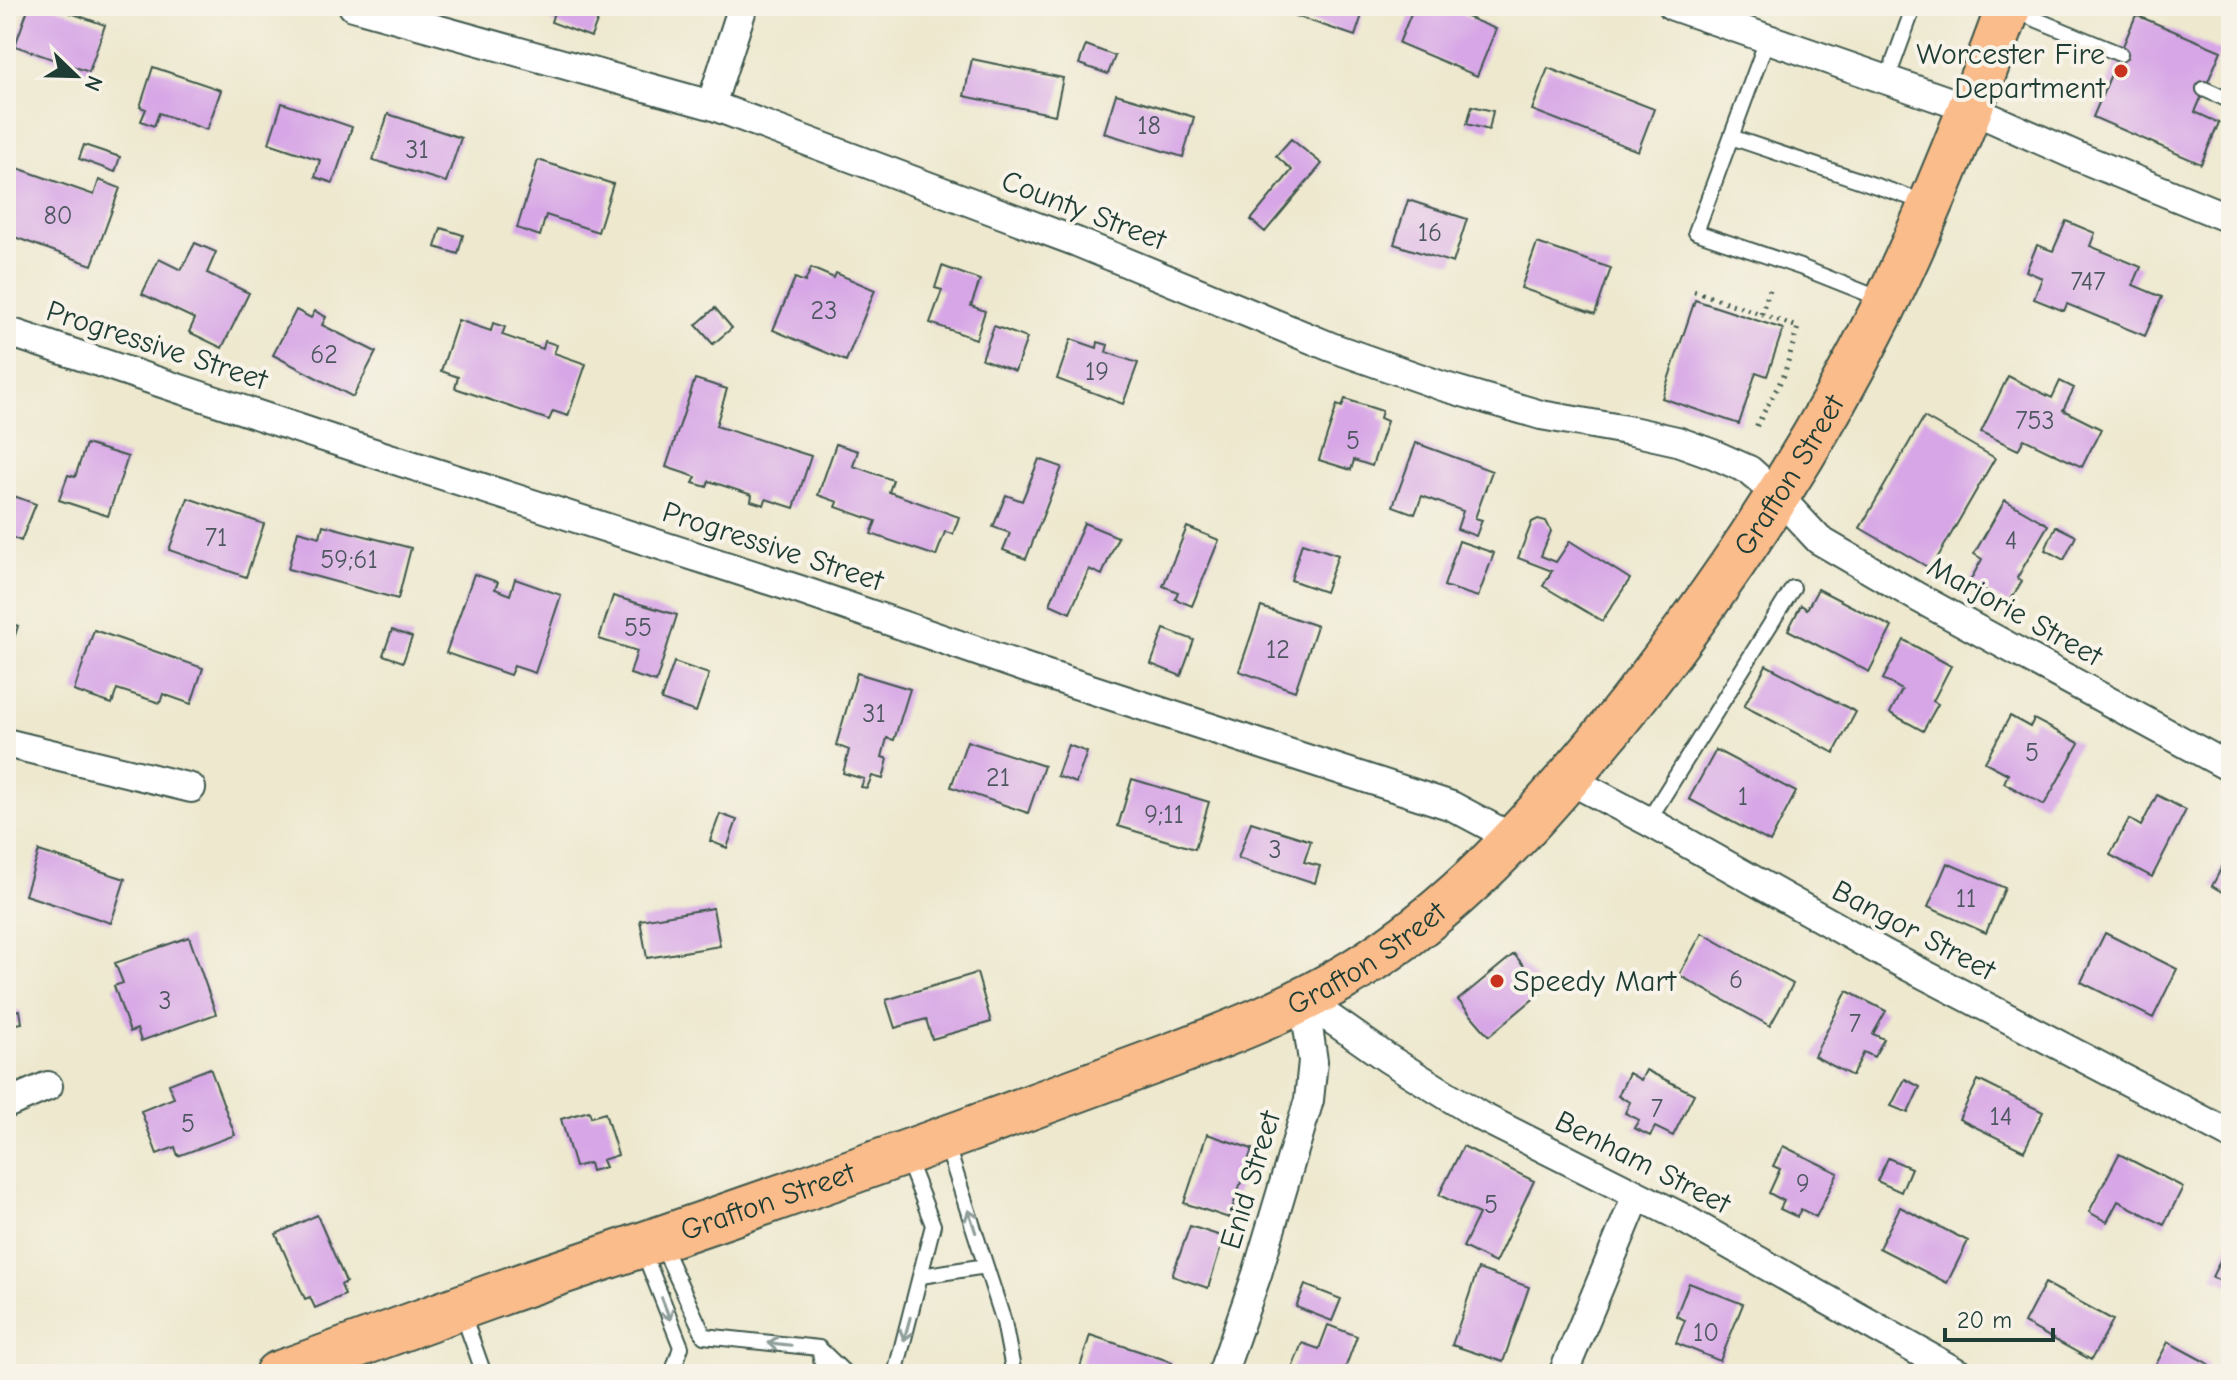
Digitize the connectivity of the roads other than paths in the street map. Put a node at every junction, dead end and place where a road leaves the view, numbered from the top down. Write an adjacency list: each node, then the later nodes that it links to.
1 (353, 6): 11 (street, County Street)
2 (743, 6): 11 (street)
3 (1673, 6): 6 (street)
4 (1914, 6): 8 (lane)
5 (2009, 7): 7 (lane); 12 (highway, Grafton Street)
6 (1768, 37): 8 (street); 13 (lane)
7 (2120, 54)
8 (1887, 80): 12 (street)
9 (2204, 89): 10 (lane)
10 (2231, 101)
11 (711, 105): 18 (street, County Street)
12 (1971, 109): 14 (highway, Grafton Street); 15 (street)
13 (1731, 137): 14 (lane); 16 (lane)
14 (1931, 205): 16 (highway, Grafton Street)
15 (2231, 219)
16 (1886, 302): 18 (highway, Grafton Street)
17 (6, 331): 25 (street, Progressive Street)
18 (1778, 496): 21 (street, Marjorie Street); 22 (highway, Grafton Street)
19 (1793, 588): 24 (lane)
20 (6, 743): 23 (street)
21 (2231, 768)
22 (1568, 779): 24 (street, Bangor Street); 25 (highway, Grafton Street)
23 (191, 788)
24 (1648, 821): 29 (street, Bangor Street)
25 (1514, 839): 26 (highway, Grafton Street)
26 (1304, 1000): 30 (highway, Grafton Street); 31 (street, Benham Street); 45 (street, Enid Street)
27 (48, 1086): 28 (street)
28 (6, 1104)
29 (2231, 1135)
30 (925, 1146): 32 (highway, Grafton Street); 33 (lane, one-way to 30); 34 (lane)
31 (1637, 1195): 46 (street); 47 (street, Benham Street)
32 (650, 1241): 35 (highway, Grafton Street); 36 (lane, one-way to 32); 40 (lane, one-way to 40)
33 (986, 1266): 34 (lane); 44 (lane)
34 (921, 1276): 43 (lane, one-way to 43)
35 (460, 1308): 37 (highway, Grafton Street); 39 (lane)
36 (819, 1348): 41 (lane); 42 (lane)
37 (331, 1365): 38 (highway, Grafton Street)
38 (277, 1374)
39 (484, 1374)
40 (672, 1374)
41 (824, 1374)
42 (846, 1374)
43 (895, 1374)
44 (1014, 1374)
45 (1222, 1374)
46 (1563, 1374)
47 (1959, 1374)

